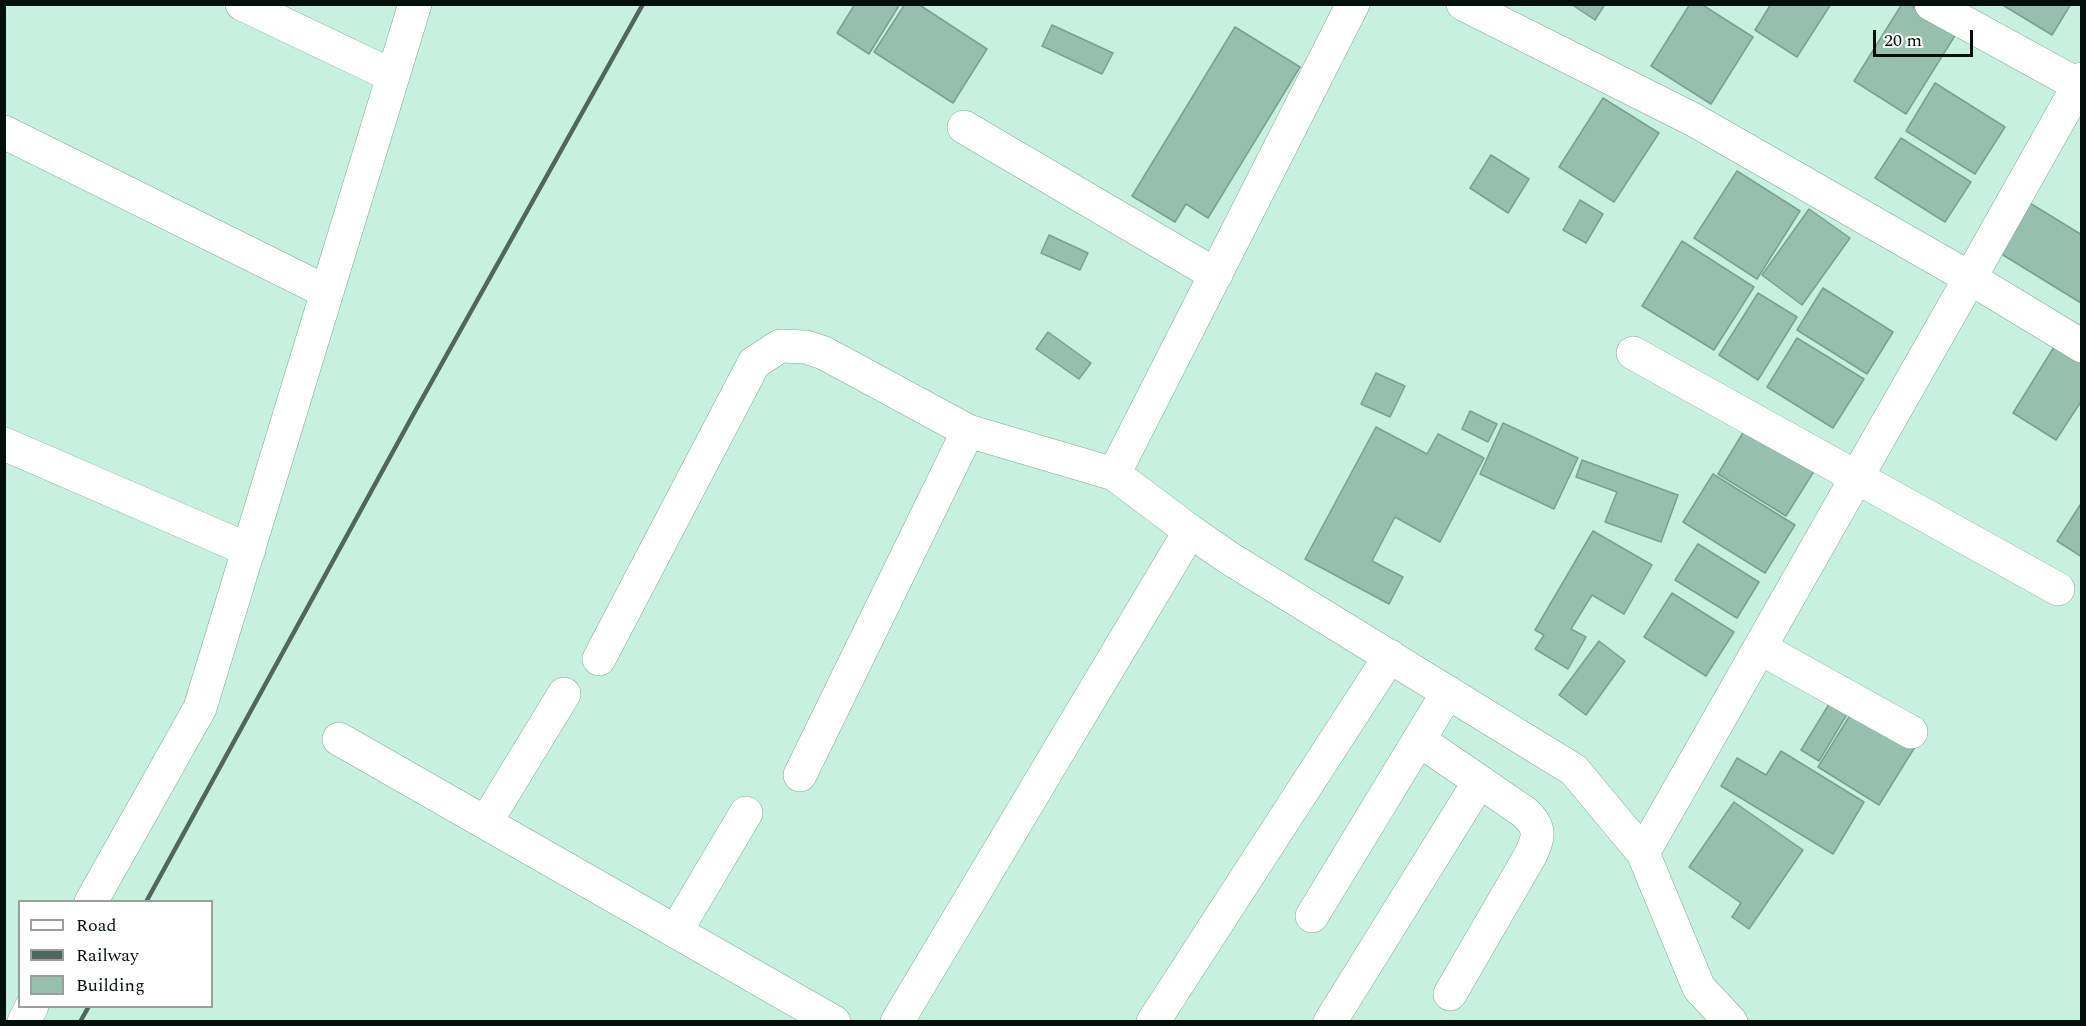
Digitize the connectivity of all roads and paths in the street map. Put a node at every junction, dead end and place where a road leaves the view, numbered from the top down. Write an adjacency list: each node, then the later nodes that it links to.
1 (242, 4): 6 (street)
2 (1353, 4): 10 (street)
3 (1463, 4): 11 (street)
4 (1931, 4): 7 (street)
5 (407, 9): 6 (street)
6 (393, 76): 12 (street)
7 (2080, 84): 11 (street)
8 (964, 128): 10 (street)
9 (4, 132): 12 (street)
10 (1216, 275): 17 (street)
11 (1970, 278): 13 (street); 18 (street)
12 (327, 292): 20 (street)
13 (2082, 346)
14 (1633, 353): 18 (street)
15 (968, 431): 17 (street); 24 (street); 30 (street)
16 (4, 444): 20 (street)
17 (1114, 474): 19 (street)
18 (1857, 479): 21 (street); 22 (street)
19 (1190, 531): 23 (street); 42 (street)
20 (249, 550): 35 (street)
21 (2058, 589)
22 (1760, 648): 27 (street); 34 (street)
23 (1390, 656): 25 (street); 43 (street)
24 (600, 659)
25 (1448, 692): 29 (street); 34 (street)
26 (564, 694): 33 (street)
27 (1911, 732)
28 (339, 739): 33 (street)
29 (1419, 740): 31 (street); 36 (street)
30 (800, 775)
31 (1479, 782): 38 (street); 44 (street)
32 (746, 813): 37 (street)
33 (486, 822): 37 (street)
34 (1642, 853): 45 (street)
35 (92, 900)
36 (1312, 915)
37 (676, 931): 41 (street)
38 (1450, 994)
39 (31, 1008): 40 (street)
40 (24, 1022)
41 (834, 1022)
42 (897, 1022)
43 (1153, 1022)
44 (1330, 1022)
45 (1731, 1022)

